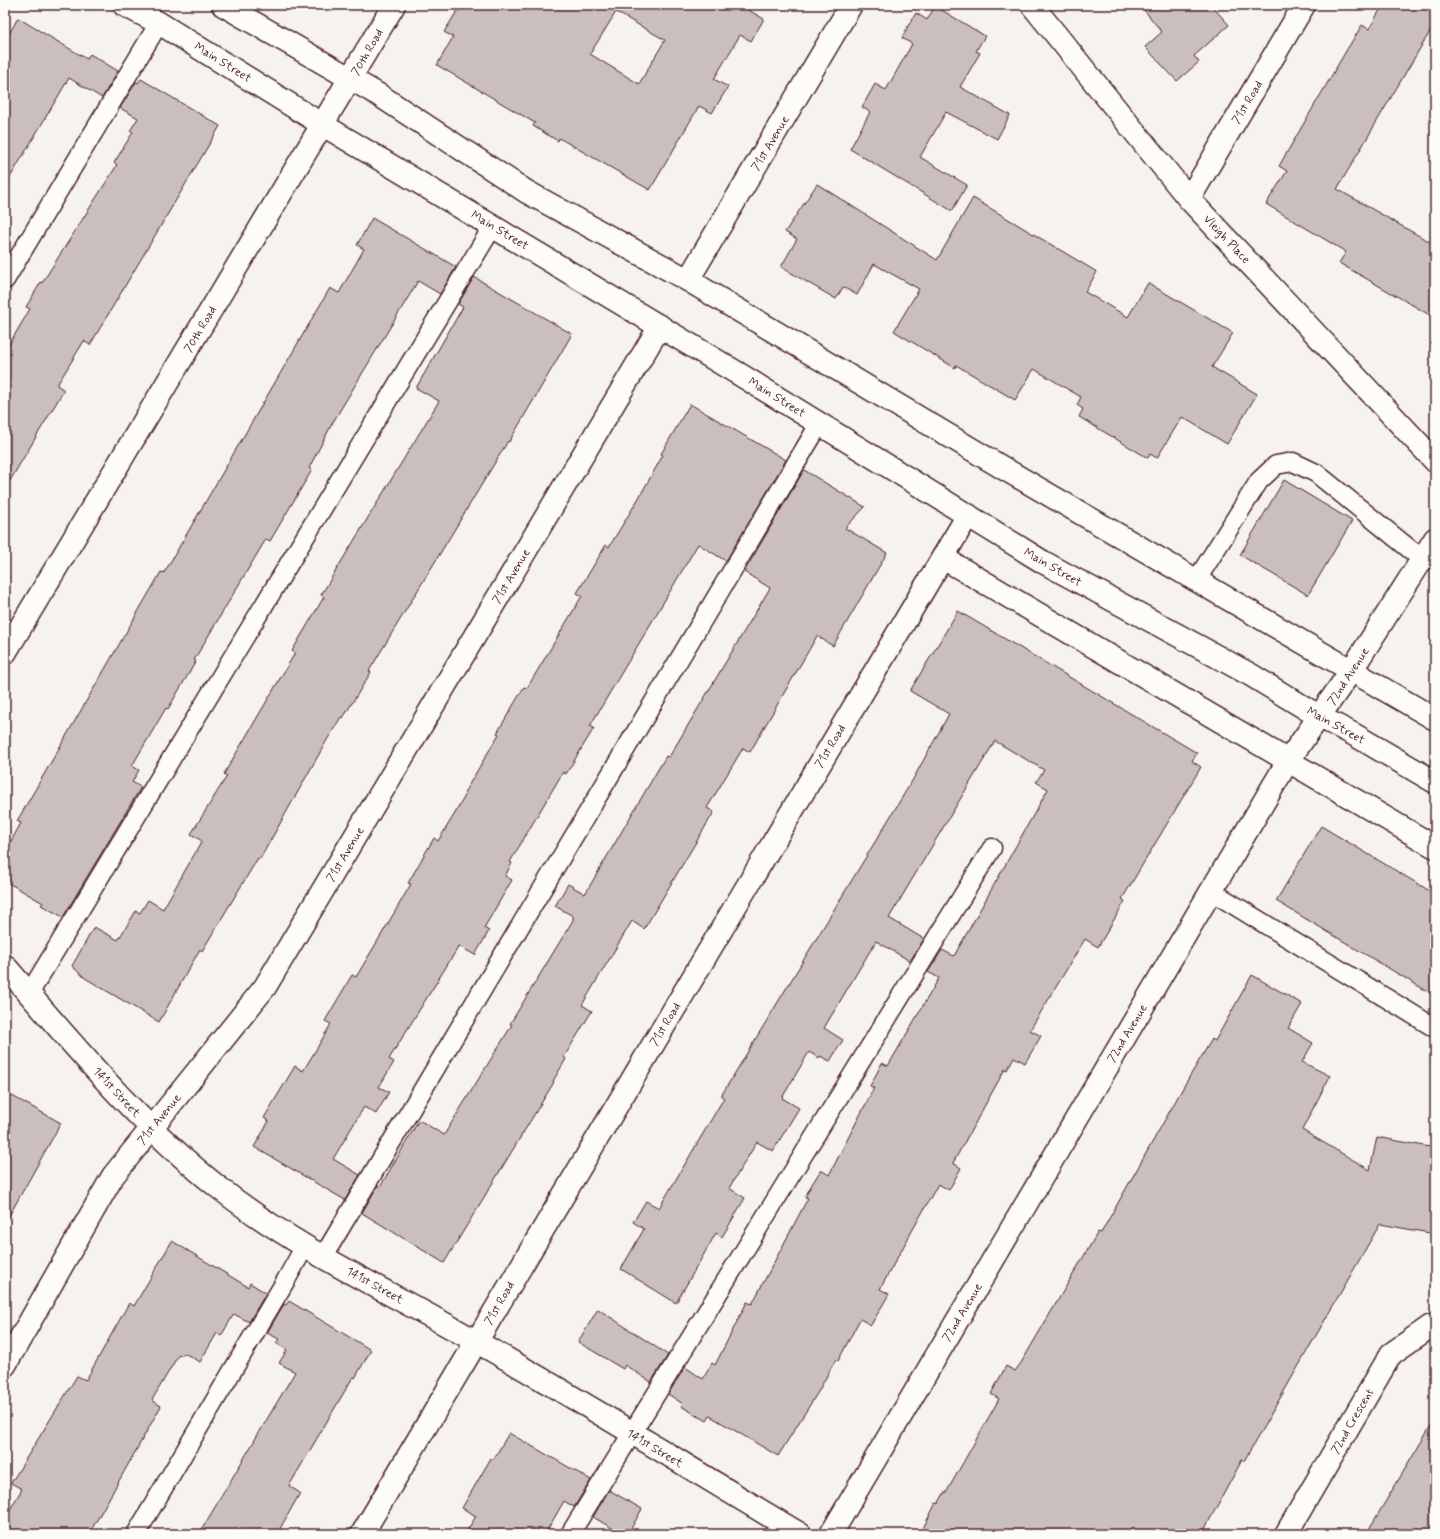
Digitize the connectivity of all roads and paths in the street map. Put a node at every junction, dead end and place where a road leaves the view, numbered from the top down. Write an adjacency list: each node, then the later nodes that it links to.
1 (124, 5): 7 (street, Main Street)
2 (223, 5): 8 (street)
3 (394, 5): 8 (street, 70th Road)
4 (851, 5): 13 (street, 71st Avenue)
5 (1032, 5): 10 (street, Vleigh Place)
6 (1304, 5): 10 (street, 71st Road)
7 (159, 23): 9 (street, Main Street); 12 (lane)
8 (351, 79): 9 (street, 70th Road); 13 (street)
9 (323, 125): 11 (street, Main Street); 22 (street, 70th Road)
10 (1189, 199): 16 (street, Vleigh Place)
11 (493, 226): 14 (street, Main Street); 32 (lane)
12 (5, 280)
13 (688, 280): 21 (street)
14 (660, 326): 15 (street, Main Street); 34 (street, 71st Avenue)
15 (820, 424): 17 (street, Main Street); 35 (lane)
16 (1435, 461)
17 (968, 515): 19 (street, 71st Road); 24 (street, Main Street)
18 (1435, 539): 20 (street, 72nd Avenue)
19 (943, 558): 26 (street); 37 (street, 71st Road)
20 (1422, 559): 21 (lane); 23 (street, 72nd Avenue)
21 (1196, 581): 23 (street)
22 (5, 653)
23 (1350, 671): 24 (street, 72nd Avenue); 25 (street)
24 (1320, 717): 26 (street, 72nd Avenue); 27 (street, Main Street)
25 (1435, 719)
26 (1288, 761): 29 (street); 30 (street, 72nd Avenue)
27 (1435, 782)
28 (992, 848): 39 (lane)
29 (1435, 848)
30 (1211, 891): 33 (lane); 44 (street, 72nd Avenue)
31 (5, 966): 32 (street, 141st Street)
32 (29, 994): 34 (street, 141st Street)
33 (1435, 1028)
34 (150, 1128): 35 (street, 141st Street); 38 (street, 71st Avenue)
35 (314, 1251): 37 (street, 141st Street); 40 (lane)
36 (1435, 1326): 45 (street, 72nd Crescent)
37 (477, 1342): 39 (street, 141st Street); 41 (street, 71st Road)
38 (5, 1365)
39 (632, 1434): 42 (lane); 43 (street, 141st Street)
40 (136, 1534)
41 (362, 1534)
42 (570, 1534)
43 (800, 1534)
44 (831, 1534)
45 (1286, 1534)

